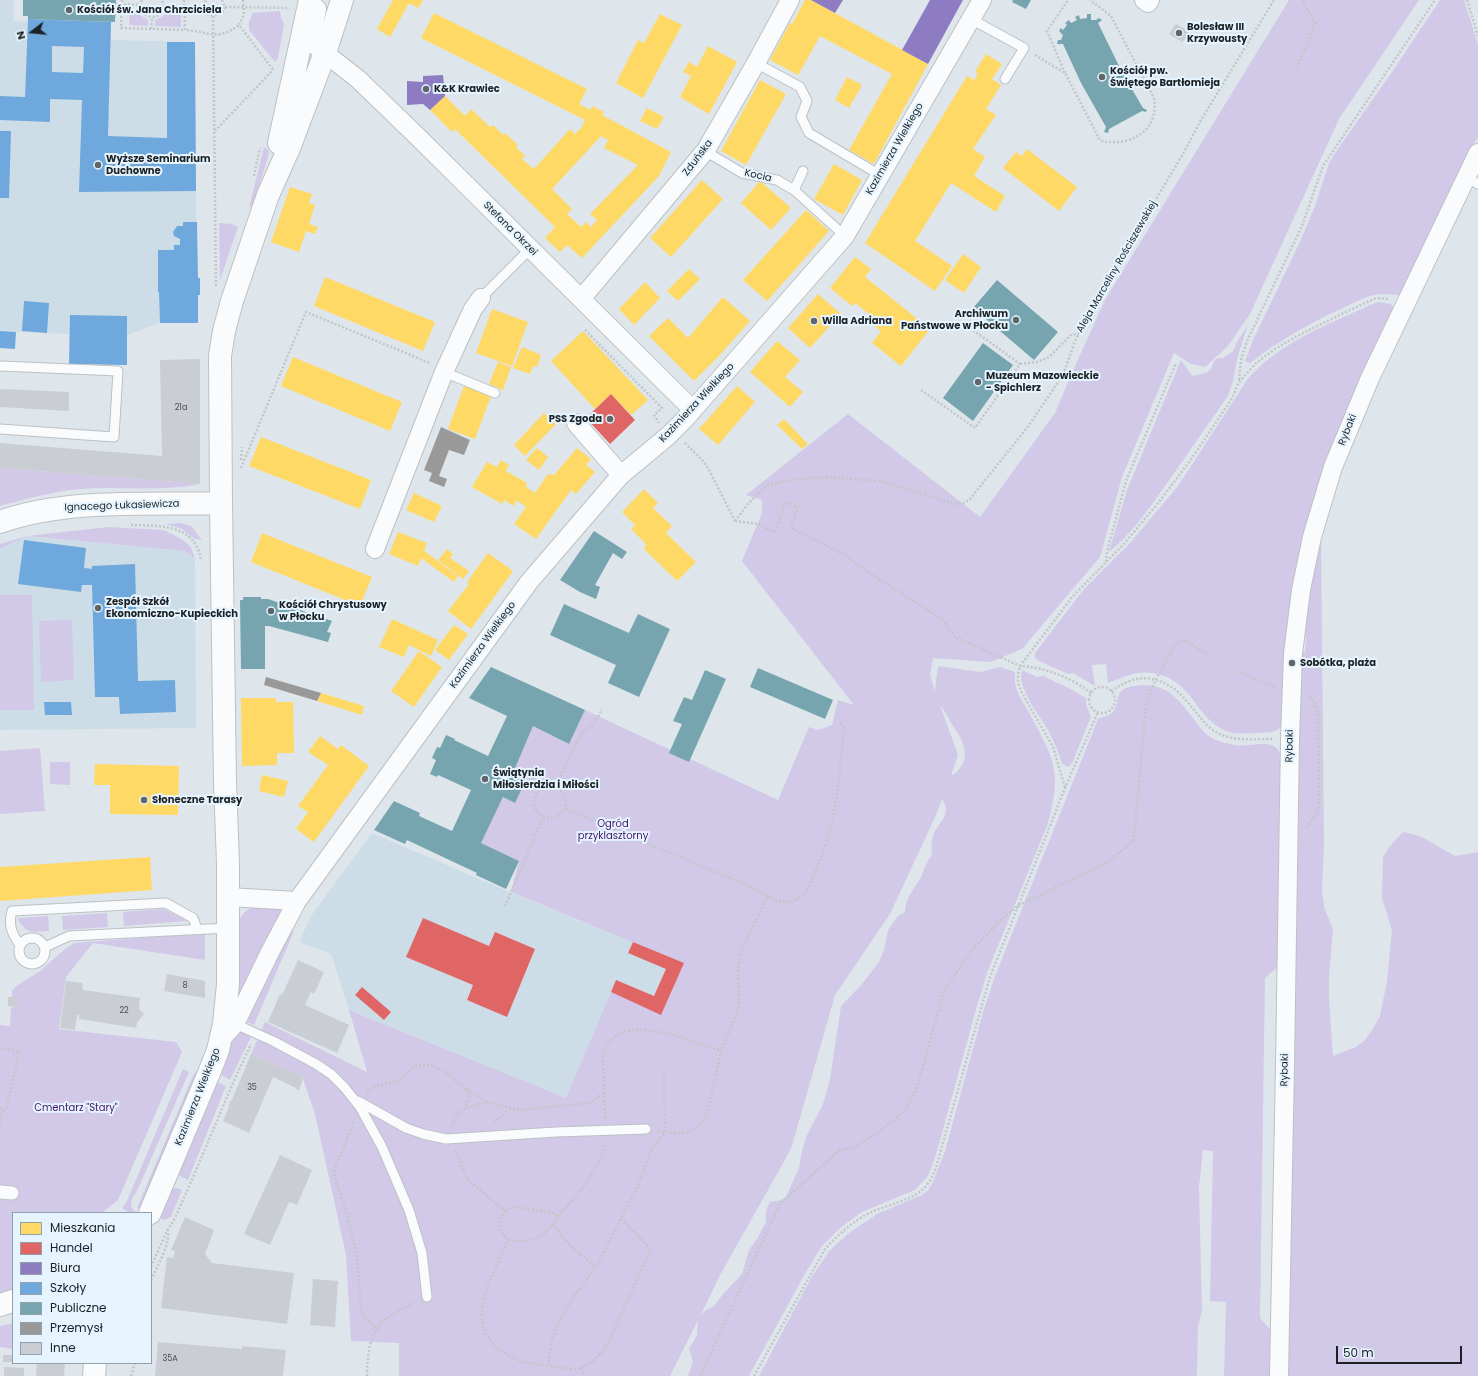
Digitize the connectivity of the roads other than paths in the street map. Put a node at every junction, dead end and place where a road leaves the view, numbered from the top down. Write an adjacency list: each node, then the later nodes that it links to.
1 (318, 0): 7 (street, Stefana Okrzei)
2 (342, 0): 7 (street)
3 (790, 0): 8 (street, Zduńska)
4 (982, 0): 6 (street, Kazimierza Wielkiego)
5 (301, 4): 9 (street)
6 (971, 19): 10 (lane); 14 (street, Kazimierza Wielkiego)
7 (325, 53): 9 (street); 17 (street); 19 (street, Stefana Okrzei)
8 (756, 63): 11 (street, Zduńska); 14 (lane)
9 (281, 73): 17 (street)
10 (1005, 79)
11 (705, 151): 16 (lane, Kocia); 21 (street, Zduńska)
12 (1478, 153): 15 (street, Rybaki)
13 (803, 171): 16 (lane)
14 (880, 175): 18 (street, Kazimierza Wielkiego)
15 (1472, 180): 50 (street, Rybaki)
16 (794, 190): 18 (lane, Kocia)
17 (268, 195): 29 (street)
18 (845, 236): 25 (street, Kazimierza Wielkiego)
19 (530, 249): 20 (lane); 21 (street, Stefana Okrzei)
20 (481, 298): 23 (street)
21 (581, 298): 25 (street, Stefana Okrzei)
22 (0, 366): 27 (lane)
23 (444, 371): 24 (lane); 31 (street)
24 (495, 393)
25 (693, 410): 28 (street, Kazimierza Wielkiego)
26 (576, 423): 28 (street)
27 (0, 429)
28 (621, 475): 33 (street, Kazimierza Wielkiego)
29 (221, 503): 30 (street, Ignacego Łukasiewicza); 32 (street)
30 (0, 522)
31 (375, 549)
32 (228, 898): 33 (street); 34 (street)
33 (298, 901): 38 (street, Kazimierza Wielkiego)
34 (228, 928): 35 (lane); 39 (street)
35 (197, 929): 36 (lane); 37 (lane)
36 (20, 945): 37 (lane); 37 (lane)
37 (45, 947)
38 (235, 1024): 39 (street, Kazimierza Wielkiego); 40 (lane)
39 (220, 1040): 42 (street, Kazimierza Wielkiego)
40 (358, 1103): 41 (lane); 43 (lane)
41 (646, 1129)
42 (161, 1223)
43 (428, 1297)
44 (12, 1300): 45 (street)
45 (0, 1305)
46 (12, 1310): 47 (street)
47 (0, 1312)
48 (95, 1364): 49 (street)
49 (94, 1376)
50 (1279, 1376)

